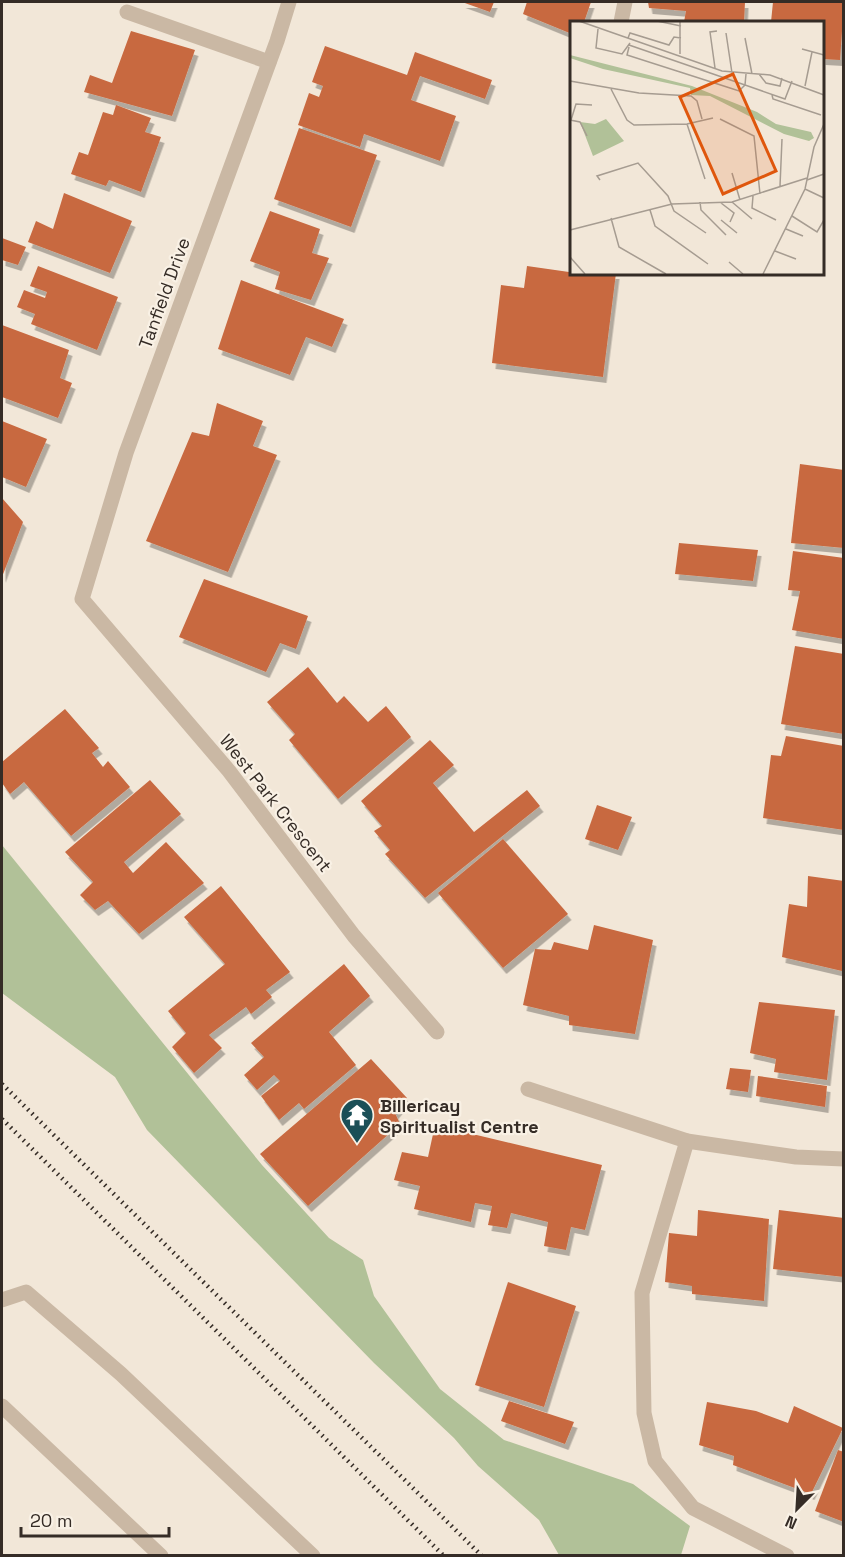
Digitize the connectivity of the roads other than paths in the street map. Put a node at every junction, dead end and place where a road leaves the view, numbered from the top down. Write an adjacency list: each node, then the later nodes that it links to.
1 (289, 2): 5 (street, Tanfield Drive)
2 (625, 2): 4 (street)
3 (127, 12): 5 (street)
4 (621, 21)
5 (269, 62): 6 (street, Tanfield Drive)
6 (82, 599): 7 (street, West Park Crescent)
7 (437, 1032)
8 (528, 1089): 9 (street)
9 (687, 1141): 10 (street); 15 (street)
10 (843, 1159)
11 (2, 1300): 14 (street)
12 (2, 1406): 13 (street)
13 (161, 1556)
14 (313, 1556)
15 (787, 1556)

